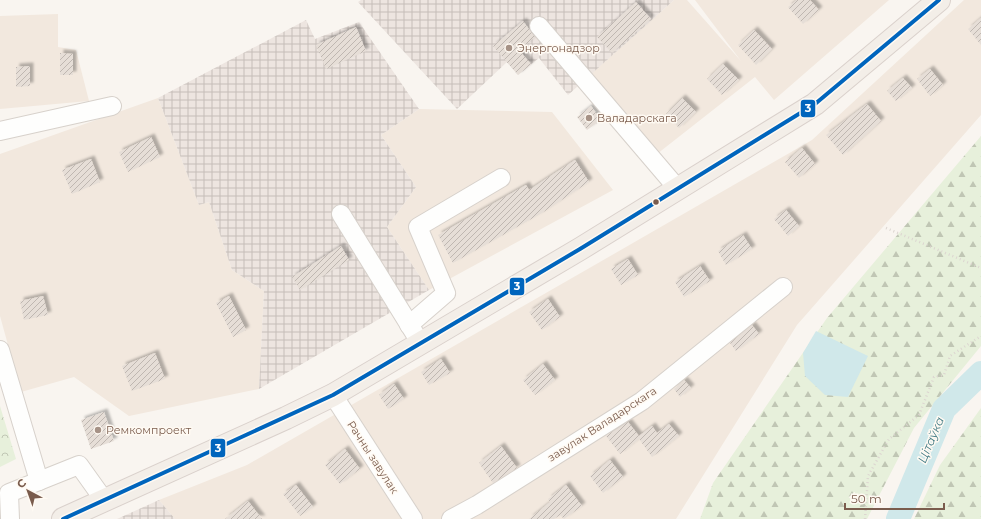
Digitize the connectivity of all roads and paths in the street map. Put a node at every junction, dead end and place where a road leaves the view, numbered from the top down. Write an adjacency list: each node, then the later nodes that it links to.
1 (939, 0): 6 (main road)
2 (539, 26): 6 (street)
3 (112, 106): 4 (street)
4 (0, 131)
5 (501, 178): 11 (street)
6 (678, 189): 13 (main road)
7 (341, 214): 11 (street)
8 (886, 228): 9 (path)
9 (981, 268)
10 (782, 287): 21 (street, завулак Валадарскага)
11 (409, 325): 13 (street)
12 (981, 336): 22 (path)
13 (420, 344): 15 (main road)
14 (0, 350): 16 (street)
15 (333, 395): 17 (main road); 20 (street, Рачны завулак)
16 (39, 481): 17 (street); 18 (street)
17 (104, 500): 19 (main road)
18 (10, 519)
19 (63, 519)
20 (413, 519)
21 (451, 519)
22 (865, 519)

